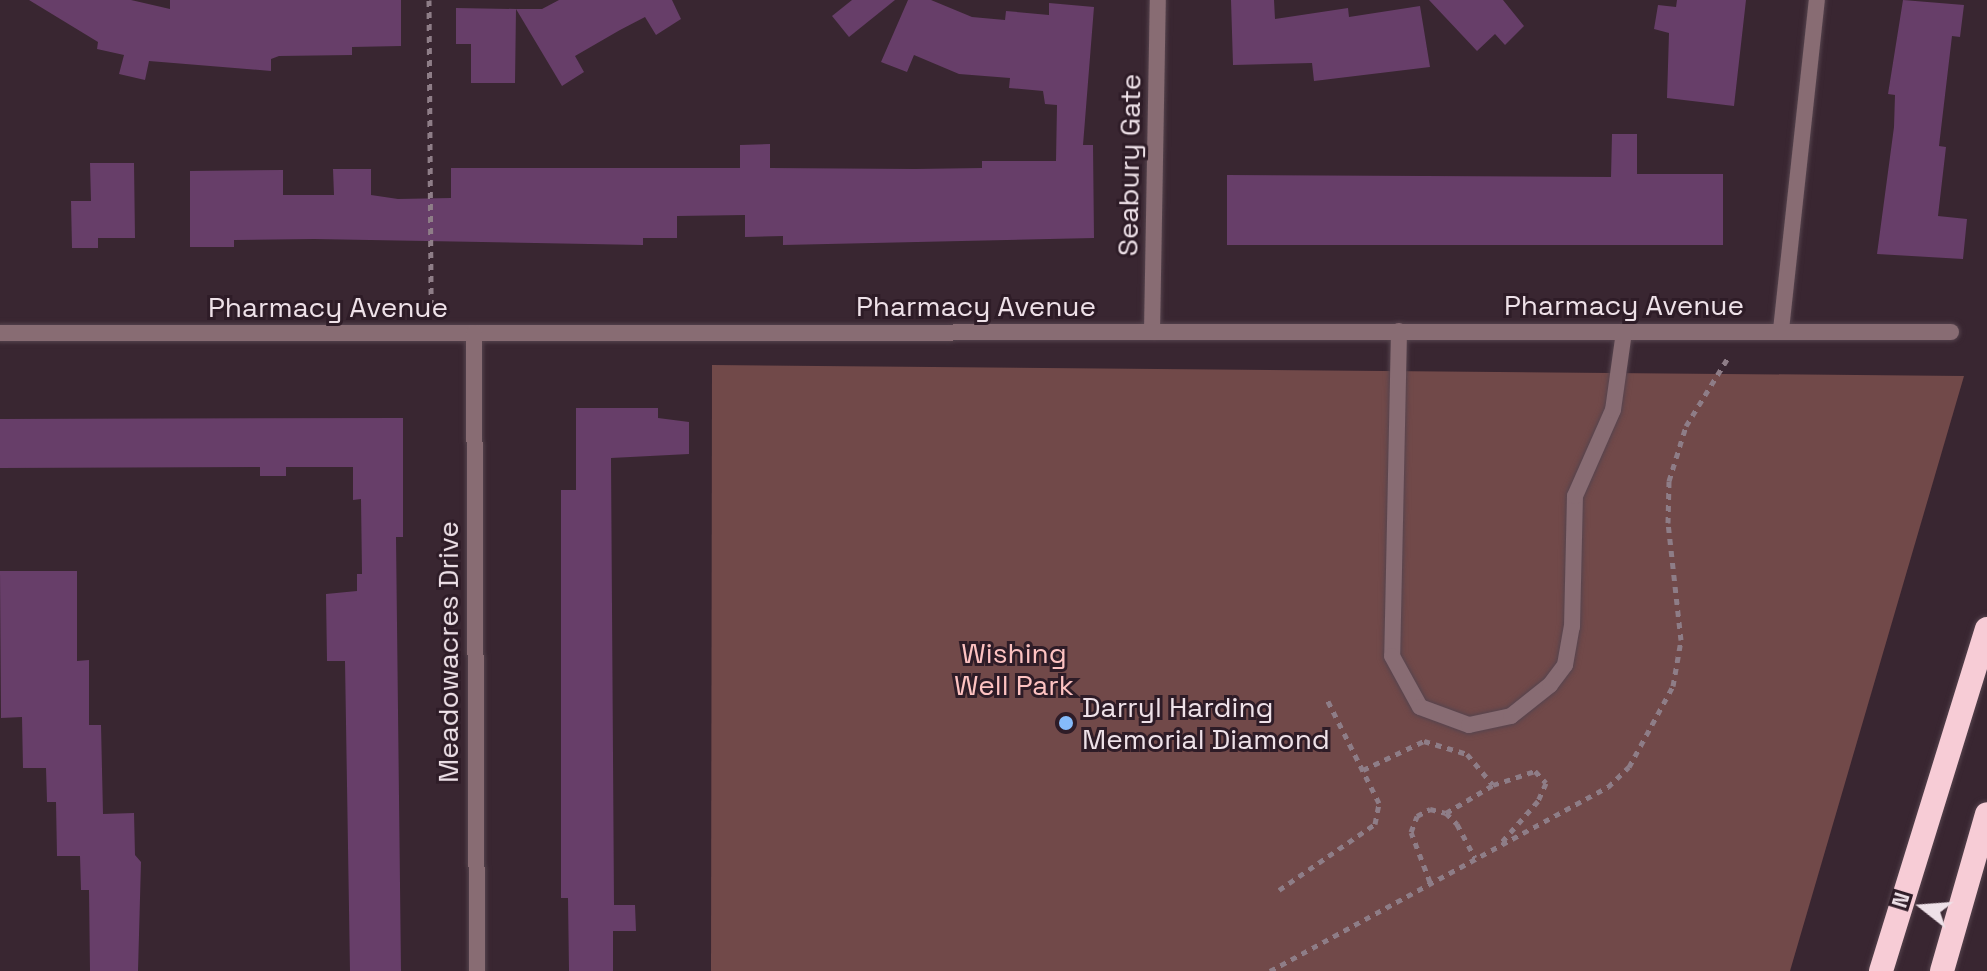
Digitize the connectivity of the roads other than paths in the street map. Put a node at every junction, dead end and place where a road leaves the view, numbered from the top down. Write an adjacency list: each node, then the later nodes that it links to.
1 (1158, 0): 5 (street, Seabury Gate)
2 (1817, 0): 3 (street)
3 (1781, 330): 6 (street, Pharmacy Avenue); 7 (street, Pharmacy Avenue)
4 (1399, 331): 5 (street, Pharmacy Avenue); 6 (street, Pharmacy Avenue); 6 (street)
5 (1152, 332): 9 (street, Pharmacy Avenue)
6 (1624, 332)
7 (1951, 332)
8 (0, 333): 9 (street, Pharmacy Avenue)
9 (474, 333): 12 (street, Meadowacres Drive)
10 (1987, 629): 13 (highway)
11 (1987, 814): 14 (highway)
12 (477, 971)
13 (1881, 971)
14 (1942, 971)

